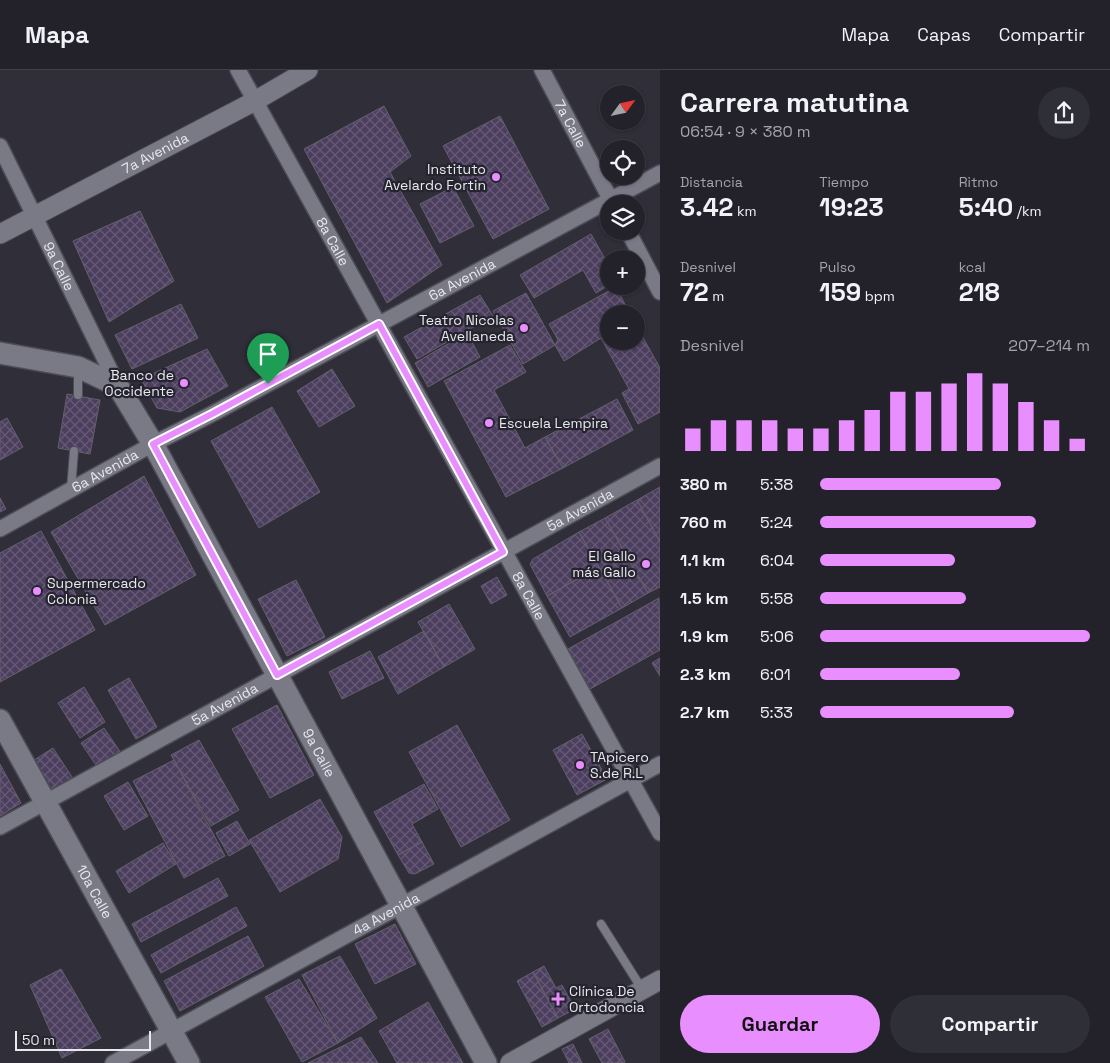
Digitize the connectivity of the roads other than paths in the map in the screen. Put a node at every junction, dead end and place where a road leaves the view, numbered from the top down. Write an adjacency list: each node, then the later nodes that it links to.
1 (238, 70): 4 (street, 8a Calle)
2 (308, 70): 4 (street, 7a Avenida)
3 (542, 70): 7 (street, 7a Calle)
4 (255, 101): 10 (street, 7a Avenida); 14 (street, 8a Calle)
5 (0, 146): 10 (street, 9a Calle)
6 (660, 173): 8 (street, 6a Avenida)
7 (608, 195)
8 (624, 195)
9 (600, 208): 14 (street, 6a Avenida)
10 (34, 215): 11 (street, 7a Avenida); 17 (street, 9a Calle)
11 (0, 234)
12 (633, 240): 13 (street)
13 (660, 292)
14 (379, 324): 19 (street, 6a Avenida); 24 (street, 8a Calle)
15 (0, 353): 16 (main road)
16 (78, 367): 17 (main road); 18 (lane)
17 (118, 386): 19 (main road, 9a Calle)
18 (78, 395)
19 (153, 444): 22 (street, 6a Avenida); 25 (main road, 9a Calle)
20 (74, 451): 22 (lane)
21 (660, 466): 24 (street, 5a Avenida)
22 (71, 489): 23 (street, 6a Avenida)
23 (0, 529)
24 (503, 552): 25 (street, 5a Avenida); 28 (street, 8a Calle)
25 (277, 675): 29 (street, 5a Avenida); 32 (main road, 9a Calle)
26 (0, 720): 29 (main road, 10a Calle)
27 (660, 764): 28 (street, 4a Avenida)
28 (630, 780): 31 (street, 8a Calle); 32 (street, 4a Avenida)
29 (45, 802): 30 (street, 5a Avenida); 36 (main road, 10a Calle)
30 (0, 827)
31 (660, 834)
32 (401, 906): 36 (street, 4a Avenida); 39 (main road, 9a Calle)
33 (601, 924): 35 (lane)
34 (660, 980): 35 (street)
35 (642, 990): 40 (street)
36 (171, 1031): 37 (street, 4a Avenida); 38 (main road, 10a Calle)
37 (113, 1063)
38 (189, 1063)
39 (486, 1063)
40 (510, 1063)

